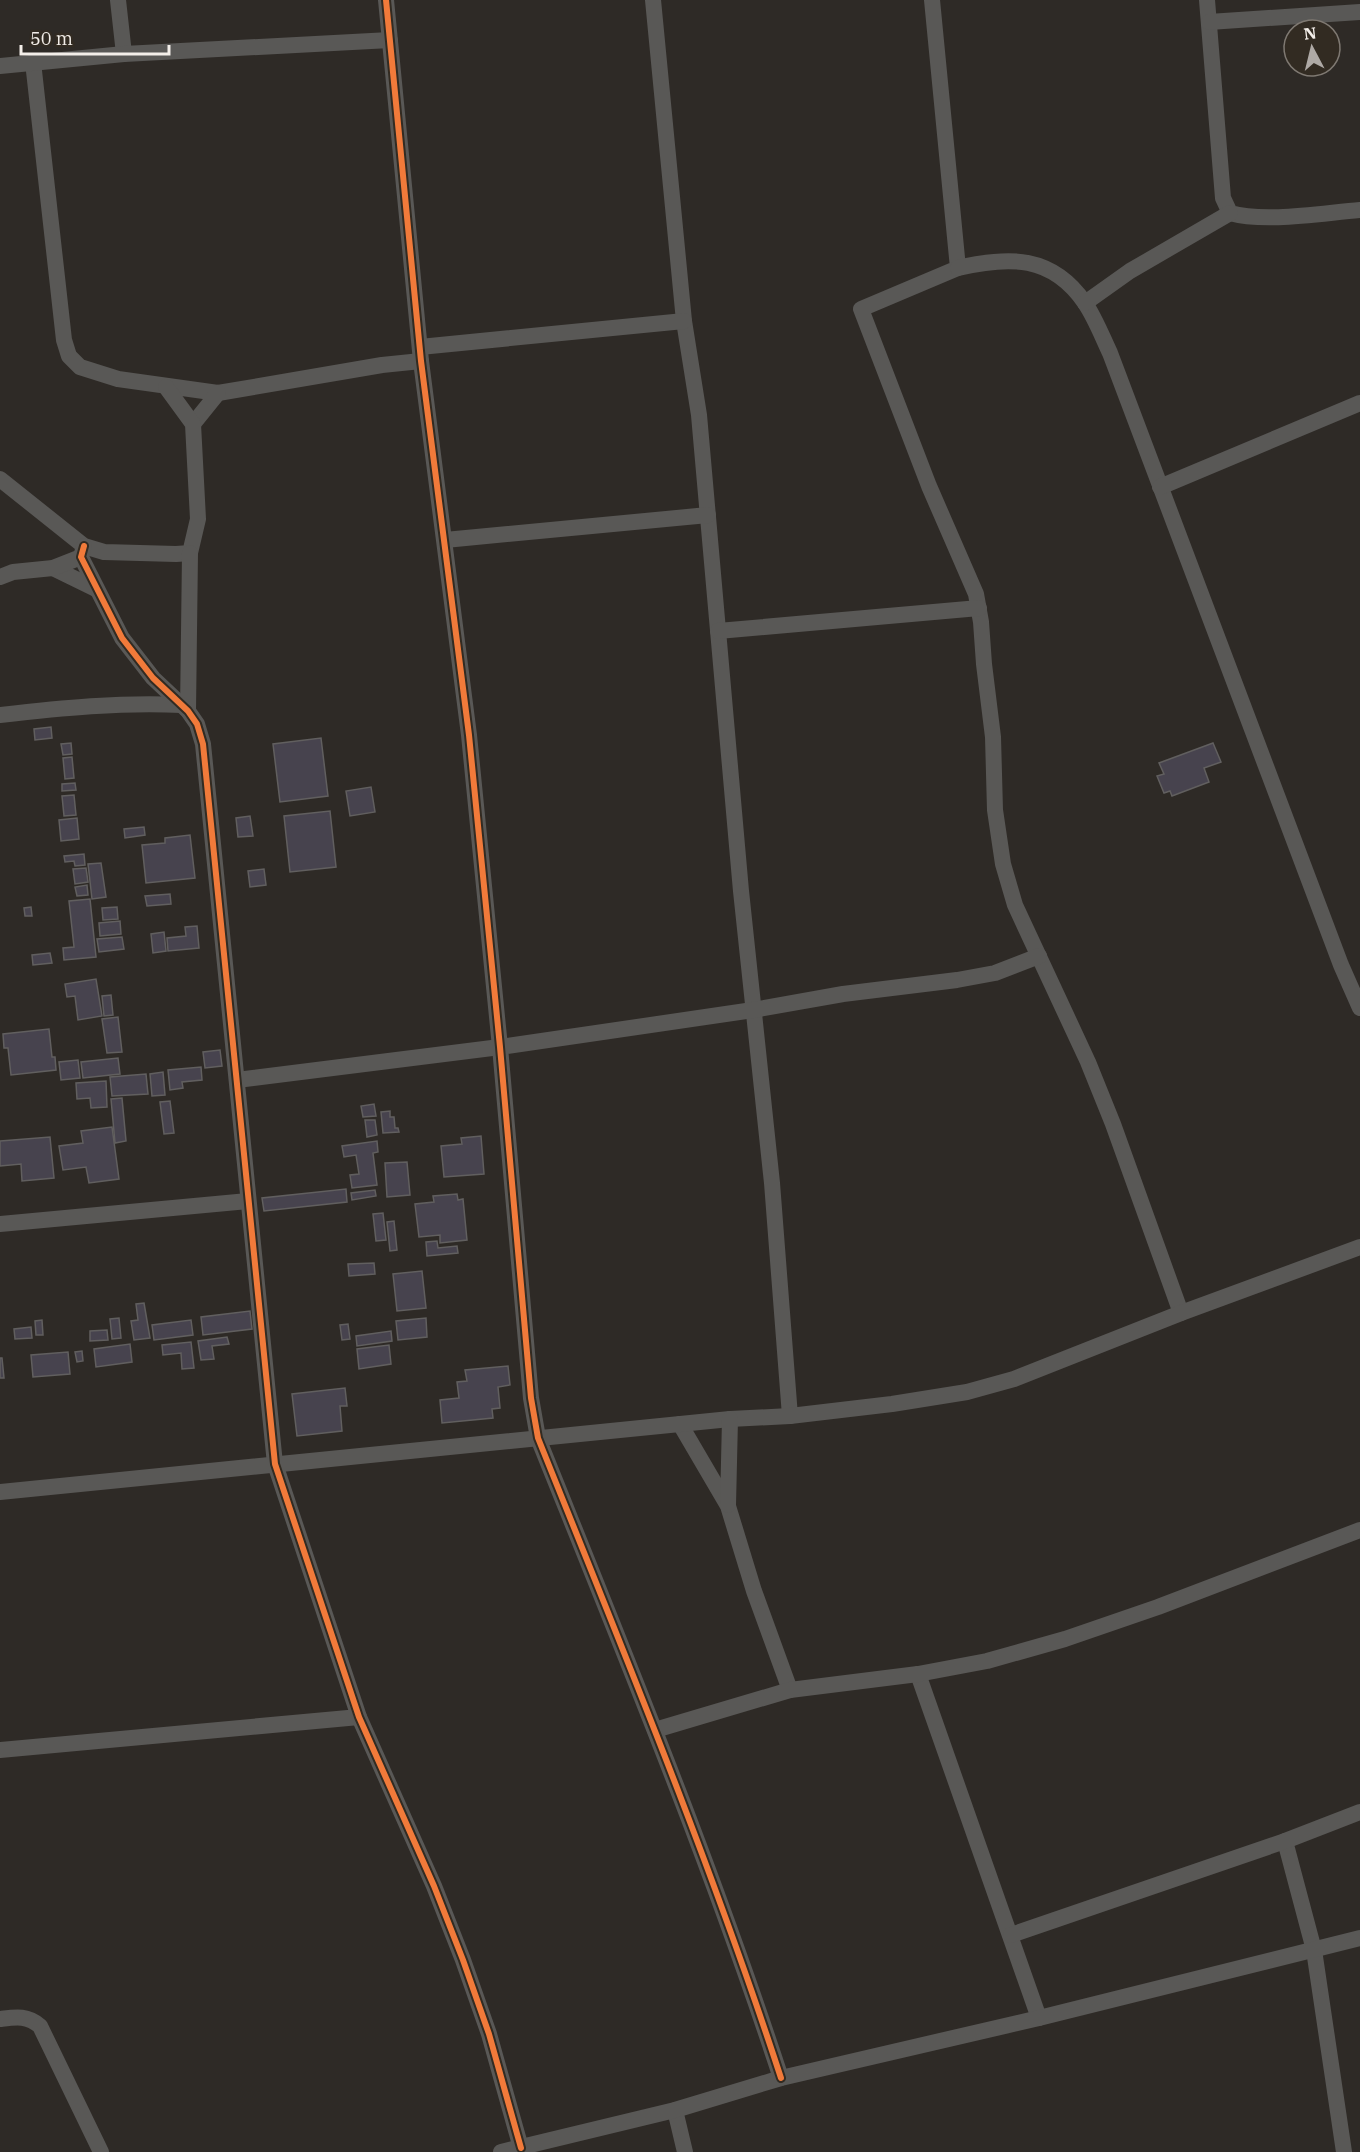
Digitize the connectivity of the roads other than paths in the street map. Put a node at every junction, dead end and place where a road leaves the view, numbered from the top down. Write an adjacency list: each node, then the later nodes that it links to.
1 (118, 0): 9 (street)
2 (386, 0): 8 (street)
3 (653, 0): 16 (street)
4 (932, 0): 14 (street)
5 (1207, 0): 7 (street)
6 (1360, 12): 7 (street)
7 (1209, 22): 13 (street)
8 (390, 40): 9 (street); 17 (street)
9 (124, 54): 10 (street)
10 (33, 62): 11 (street); 18 (street)
11 (0, 66)
12 (1360, 210): 13 (street)
13 (1230, 213): 15 (street)
14 (958, 268): 15 (street); 31 (street)
15 (1084, 303): 23 (street)
16 (684, 321): 17 (street); 24 (street)
17 (421, 354): 19 (street); 25 (street)
18 (166, 387): 19 (street); 21 (street)
19 (218, 393): 21 (street)
20 (1360, 403): 23 (street)
21 (193, 424): 27 (street)
22 (0, 479): 26 (street)
23 (1160, 487): 36 (street)
24 (708, 515): 25 (street); 32 (street)
25 (445, 540): 38 (street)
26 (82, 551): 27 (street); 28 (street); 30 (street)
27 (190, 552): 33 (street)
28 (53, 568): 29 (street); 30 (street)
29 (0, 577)
30 (96, 589): 33 (street)
31 (979, 608): 32 (street); 35 (street)
32 (718, 631): 37 (street)
33 (185, 708): 34 (street); 39 (street)
34 (0, 715)
35 (1039, 956): 37 (street); 43 (street)
36 (1360, 1008)
37 (753, 1010): 38 (street); 44 (street)
38 (500, 1047): 39 (street); 47 (street)
39 (237, 1080): 40 (street)
40 (248, 1201): 41 (street); 48 (street)
41 (0, 1224)
42 (1360, 1247): 43 (street)
43 (1181, 1313): 44 (street)
44 (790, 1416): 45 (street)
45 (730, 1419): 46 (street); 50 (street)
46 (680, 1424): 47 (street); 50 (street)
47 (538, 1438): 48 (street); 55 (street)
48 (275, 1464): 49 (street); 54 (street)
49 (0, 1492)
50 (728, 1506): 53 (street)
51 (1360, 1530): 52 (street)
52 (918, 1674): 53 (street); 59 (street)
53 (790, 1690): 55 (street)
54 (359, 1717): 56 (street); 66 (street)
55 (655, 1730): 64 (street)
56 (0, 1750)
57 (1360, 1812): 58 (street)
58 (1285, 1841): 59 (street); 61 (street)
59 (1011, 1935): 62 (street)
60 (1360, 1938): 61 (street)
61 (1314, 1950): 62 (street); 70 (street)
62 (1039, 2018): 64 (street)
63 (0, 2019): 67 (street)
64 (781, 2078): 65 (street)
65 (675, 2110): 66 (street); 69 (street)
66 (521, 2148): 68 (street)
67 (101, 2152)
68 (501, 2152)
69 (685, 2152)
70 (1344, 2152)

